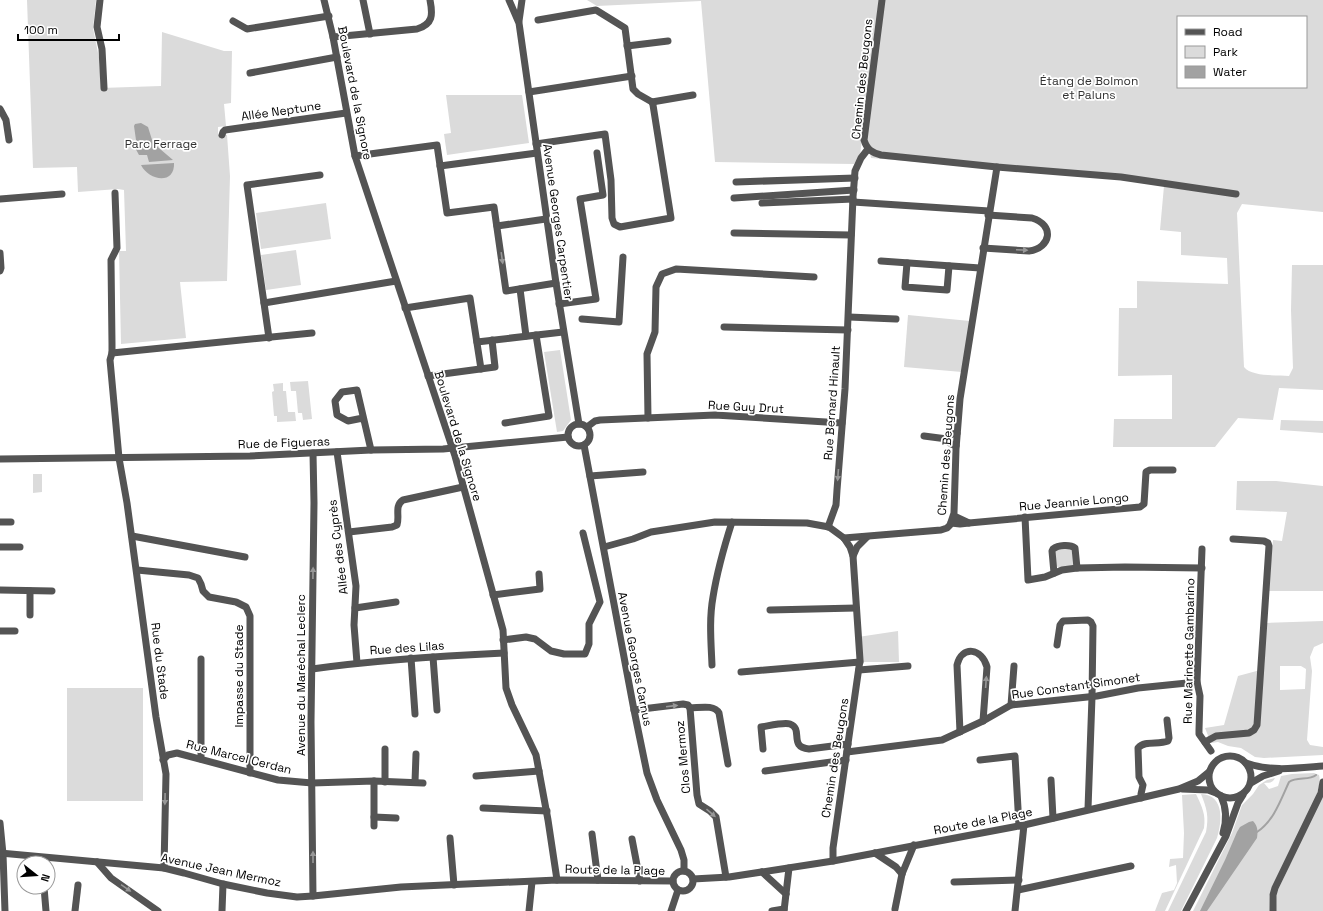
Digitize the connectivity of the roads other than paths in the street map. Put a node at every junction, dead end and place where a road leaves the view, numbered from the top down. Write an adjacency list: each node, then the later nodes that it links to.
1 (100, 0): 19 (street)
2 (324, 0): 8 (street, Boulevard de la Signore)
3 (363, 0): 12 (street)
4 (430, 0): 12 (street)
5 (509, 0): 11 (street, Avenue Georges Carpentier)
6 (522, 0): 11 (street, Avenue Georges Carpentier)
7 (882, 0): 28 (street, Chemin des Beugons)
8 (328, 16): 10 (street); 13 (street, Boulevard de la Signore)
9 (538, 20): 15 (street)
10 (233, 21)
11 (519, 23): 20 (street, Avenue Georges Carpentier)
12 (370, 34): 13 (street)
13 (333, 37): 16 (street, Boulevard de la Signore)
14 (668, 41): 15 (street)
15 (628, 46): 18 (street)
16 (337, 57): 17 (street); 24 (street, Boulevard de la Signore)
17 (250, 73)
18 (632, 76): 20 (street); 22 (street)
19 (104, 88)
20 (529, 92): 27 (street, Avenue Georges Carpentier)
21 (693, 95): 22 (street)
22 (652, 102): 27 (street)
23 (0, 109): 26 (street)
24 (346, 113): 25 (street, Allée Neptune); 31 (street, Boulevard de la Signore)
25 (222, 135)
26 (9, 140)
27 (536, 144): 29 (street, Avenue Georges Carpentier)
28 (868, 149): 33 (street, Chemin des Beugons); 35 (street, Rue Bernard Hinault)
29 (537, 153): 32 (street); 46 (street, Avenue Georges Carpentier)
30 (597, 153): 63 (street)
31 (355, 156): 32 (street); 59 (street, Boulevard de la Signore)
32 (440, 166): 47 (street)
33 (997, 167): 40 (street, Chemin des Beugons); 45 (street, Chemin des Beugons)
34 (320, 175): 62 (street)
35 (855, 178): 36 (street); 37 (street, Rue Bernard Hinault)
36 (736, 182)
37 (854, 190): 42 (street); 43 (street, Rue Bernard Hinault)
38 (115, 193): 77 (street, Rue du Stade)
39 (62, 194): 41 (street)
40 (1236, 194)
41 (0, 198)
42 (734, 198)
43 (853, 201): 44 (street); 45 (street); 49 (street, Rue Bernard Hinault)
44 (762, 203)
45 (989, 213): 50 (street, Chemin des Beugons); 50 (street, one-way to 45)
46 (546, 219): 47 (street); 60 (street, Avenue Georges Carpentier)
47 (497, 226): 61 (street, one-way to 61)
48 (734, 233): 49 (street)
49 (851, 235): 65 (street, Rue Bernard Hinault)
50 (983, 248): 56 (street, Chemin des Beugons)
51 (0, 253): 57 (street)
52 (623, 258): 67 (street)
53 (881, 261): 54 (street)
54 (907, 263): 55 (street); 55 (street)
55 (949, 266): 56 (street)
56 (980, 268): 86 (street, Chemin des Beugons)
57 (0, 271)
58 (814, 277): 81 (street)
59 (396, 281): 62 (street); 64 (street, Boulevard de la Signore)
60 (556, 283): 61 (street); 63 (street, Avenue Georges Carpentier)
61 (520, 289): 73 (street)
62 (264, 304): 74 (street)
63 (559, 304): 70 (street, Avenue Georges Carpentier)
64 (405, 308): 76 (street); 79 (street, Boulevard de la Signore)
65 (849, 318): 66 (street); 69 (street, Rue Bernard Hinault)
66 (896, 319)
67 (582, 320)
68 (724, 327): 69 (street)
69 (848, 330): 82 (street, Rue Bernard Hinault)
70 (563, 332): 72 (street); 84 (street, Avenue Georges Carpentier)
71 (312, 333): 74 (street)
72 (536, 335): 73 (street); 83 (street)
73 (526, 336): 75 (street)
74 (269, 338): 77 (street)
75 (492, 340): 76 (street); 78 (street)
76 (477, 342): 78 (street)
77 (112, 354): 96 (street, Rue du Stade)
78 (481, 369): 79 (street)
79 (428, 376): 92 (street, Boulevard de la Signore)
80 (363, 418): 80 (street); 93 (street)
81 (648, 418): 82 (street, Rue Guy Drut); 85 (street, Rue Guy Drut)
82 (842, 422): 107 (street, Rue Bernard Hinault, one-way to 107)
83 (504, 423)
84 (579, 424): 85 (street); 88 (street)
85 (587, 427): 90 (street)
86 (957, 433): 89 (street); 91 (street, Chemin des Beugons)
87 (924, 436): 89 (street)
88 (568, 437): 90 (street); 92 (street, Rue de Figueras)
89 (947, 439): 91 (street)
90 (584, 445): 100 (street, Avenue Georges Carnus)
91 (956, 446): 103 (street, Chemin des Beugons)
92 (452, 448): 93 (street, Rue de Figueras); 101 (street, Boulevard de la Signore)
93 (370, 450): 94 (street, Rue de Figueras)
94 (337, 452): 95 (street, Rue de Figueras); 108 (street, Allée des Cyprès)
95 (313, 453): 96 (street, Rue de Figueras); 147 (street, Avenue du Maréchal Leclerc, one-way to 95)
96 (119, 458): 97 (street, Rue de Figueras); 110 (street, Rue du Stade)
97 (0, 460)
98 (1173, 470): 102 (street, Rue Jeannie Longo)
99 (643, 472): 100 (street)
100 (590, 476): 116 (street, Avenue Georges Carnus)
101 (463, 487): 108 (street); 128 (street, Boulevard de la Signore)
102 (1025, 517): 103 (street, Rue Jeannie Longo); 123 (street)
103 (953, 520): 111 (street, Chemin des Beugons)
104 (0, 522): 105 (street)
105 (11, 522)
106 (732, 522): 107 (street); 116 (street); 143 (street)
107 (828, 527): 112 (street)
108 (348, 532): 130 (street, Allée des Cyprès)
109 (583, 533): 136 (street)
110 (132, 536): 119 (street); 122 (street, Rue du Stade)
111 (867, 537): 112 (street, Chemin des Beugons); 118 (street)
112 (844, 538): 118 (street)
113 (1233, 539): 159 (street)
114 (0, 547): 115 (street)
115 (20, 547)
116 (604, 547): 154 (street, Avenue Georges Carnus)
117 (1202, 549): 121 (street, Rue Marinette Gambarino)
118 (853, 556): 131 (street, Chemin des Beugons)
119 (245, 557)
120 (1077, 568): 121 (street); 123 (street); 123 (street)
121 (1202, 568): 149 (street, Rue Marinette Gambarino)
122 (137, 570): 168 (street, Rue du Stade); 179 (street, Impasse du Stade)
123 (1054, 573)
124 (539, 574): 128 (street)
125 (0, 590): 126 (street)
126 (30, 591): 127 (street); 133 (street)
127 (52, 591)
128 (493, 595): 136 (street, Boulevard de la Signore)
129 (396, 602): 130 (street)
130 (355, 608): 142 (street, Allée des Cyprès)
131 (856, 608): 132 (street); 144 (street, Chemin des Beugons)
132 (770, 610)
133 (30, 615)
134 (0, 631): 135 (street)
135 (15, 631)
136 (504, 640): 138 (street, Boulevard de la Signore)
137 (1057, 645): 150 (street)
138 (504, 653): 139 (street, Rue des Lilas); 176 (street, Boulevard de la Signore)
139 (433, 657): 140 (street, Rue des Lilas); 153 (street)
140 (411, 658): 142 (street, Rue des Lilas); 155 (street)
141 (201, 659): 167 (street)
142 (357, 663): 147 (street, Rue des Lilas)
143 (712, 665)
144 (859, 666): 145 (street); 148 (street); 160 (street, Chemin des Beugons)
145 (908, 666)
146 (1014, 666): 151 (street)
147 (312, 669): 182 (street, Avenue du Maréchal Leclerc)
148 (741, 672)
149 (1197, 682): 150 (street, Rue Constant Simonet); 159 (street, Rue Marinette Gambarino)
150 (1092, 697): 151 (street, Rue Constant Simonet); 192 (street)
151 (1011, 705): 157 (street, Rue Constant Simonet)
152 (690, 708): 154 (street, Clos Mermoz, one-way to 152); 173 (street); 217 (street, Clos Mermoz, one-way to 217)
153 (437, 710)
154 (634, 710): 214 (street, Avenue Georges Carnus)
155 (415, 714)
156 (1167, 720): 190 (street)
157 (983, 721): 158 (street, Rue Constant Simonet); 158 (street, one-way to 158)
158 (960, 732): 164 (street, Rue Constant Simonet)
159 (1205, 742): 163 (street, Rue Marinette Gambarino)
160 (848, 744): 162 (street); 164 (street, Chemin des Beugons)
161 (385, 749): 184 (street)
162 (763, 749)
163 (1211, 751): 166 (street, Rue Marinette Gambarino); 171 (street, Rue Marinette Gambarino)
164 (847, 752): 169 (street, Chemin des Beugons)
165 (416, 754): 184 (street, Rue Marcel Cerdan)
166 (1223, 757): 171 (street); 172 (street)
167 (201, 759): 168 (street, Rue Marcel Cerdan); 179 (street, Rue Marcel Cerdan)
168 (163, 760): 212 (street, Rue du Stade, one-way to 212)
169 (846, 760): 177 (street); 209 (street, Chemin des Beugons)
170 (980, 760): 198 (street)
171 (1214, 763): 178 (street)
172 (1246, 763): 175 (street); 186 (street)
173 (728, 764)
174 (1323, 766): 175 (street)
175 (1287, 769): 186 (street)
176 (540, 771): 180 (street); 193 (street, Boulevard de la Signore)
177 (766, 771)
178 (1210, 772): 187 (street, Route de la Plage); 189 (street)
179 (250, 773): 182 (street, Rue Marcel Cerdan)
180 (476, 776)
181 (1051, 780): 196 (street)
182 (312, 782): 183 (street, Rue Marcel Cerdan); 233 (street, Avenue du Maréchal Leclerc, one-way to 182)
183 (374, 782): 184 (street, Rue Marcel Cerdan); 194 (street)
184 (385, 782)
185 (1323, 782): 246 (street)
186 (1251, 783): 188 (street)
187 (1179, 790): 189 (street, Route de la Plage); 190 (street, Route de la Plage)
188 (1245, 793): 189 (street); 204 (street)
189 (1219, 795): 204 (street)
190 (1141, 798): 192 (street, Route de la Plage)
191 (483, 808): 193 (street)
192 (1088, 809): 196 (street, Route de la Plage)
193 (547, 811): 219 (street, Boulevard de la Signore)
194 (374, 817): 195 (street); 199 (street)
195 (396, 818)
196 (1054, 818): 198 (street, Route de la Plage)
197 (0, 823): 206 (street)
198 (1021, 825): 203 (street, Route de la Plage); 221 (street)
199 (374, 826)
200 (592, 834): 220 (street)
201 (450, 838): 228 (street)
202 (632, 839): 222 (street)
203 (914, 845): 205 (street, Route de la Plage); 216 (street)
204 (1220, 845): 245 (street)
205 (875, 853): 209 (street, Route de la Plage); 216 (street)
206 (2, 854): 207 (street, Avenue Jean Mermoz); 236 (street)
207 (16, 856)
208 (56, 861): 210 (street, Avenue Jean Mermoz)
209 (833, 861): 213 (street, Route de la Plage)
210 (97, 862): 212 (street, Avenue Jean Mermoz); 239 (street, one-way to 239)
211 (1132, 866): 230 (street)
212 (164, 868): 226 (street, Avenue Jean Mermoz)
213 (789, 868): 215 (street, Route de la Plage); 231 (street)
214 (684, 871): 218 (street); 223 (street)
215 (762, 872): 217 (street, Route de la Plage); 231 (street)
216 (902, 874): 234 (street)
217 (726, 877): 218 (street, Route de la Plage)
218 (693, 879): 229 (street)
219 (557, 880): 220 (street, Route de la Plage); 224 (street, Avenue Jean Mermoz)
220 (598, 880): 222 (street, Route de la Plage)
221 (1019, 880): 225 (street); 230 (street)
222 (640, 881): 223 (street, Route de la Plage)
223 (673, 881): 229 (street)
224 (532, 882): 228 (street, Avenue Jean Mermoz); 241 (street)
225 (954, 882)
226 (223, 884): 233 (street, Avenue Jean Mermoz); 240 (street)
227 (78, 885): 238 (street)
228 (454, 885): 233 (street, Avenue Jean Mermoz)
229 (678, 890): 242 (street)
230 (1018, 890): 244 (street)
231 (786, 894): 235 (street)
232 (45, 895): 237 (street)
233 (313, 896)
234 (896, 909)
235 (784, 910): 243 (street)
236 (5, 911)
237 (46, 911)
238 (75, 911)
239 (158, 911)
240 (222, 911)
241 (529, 911)
242 (671, 911)
243 (772, 911)
244 (1015, 911)
245 (1186, 911)
246 (1273, 911)

